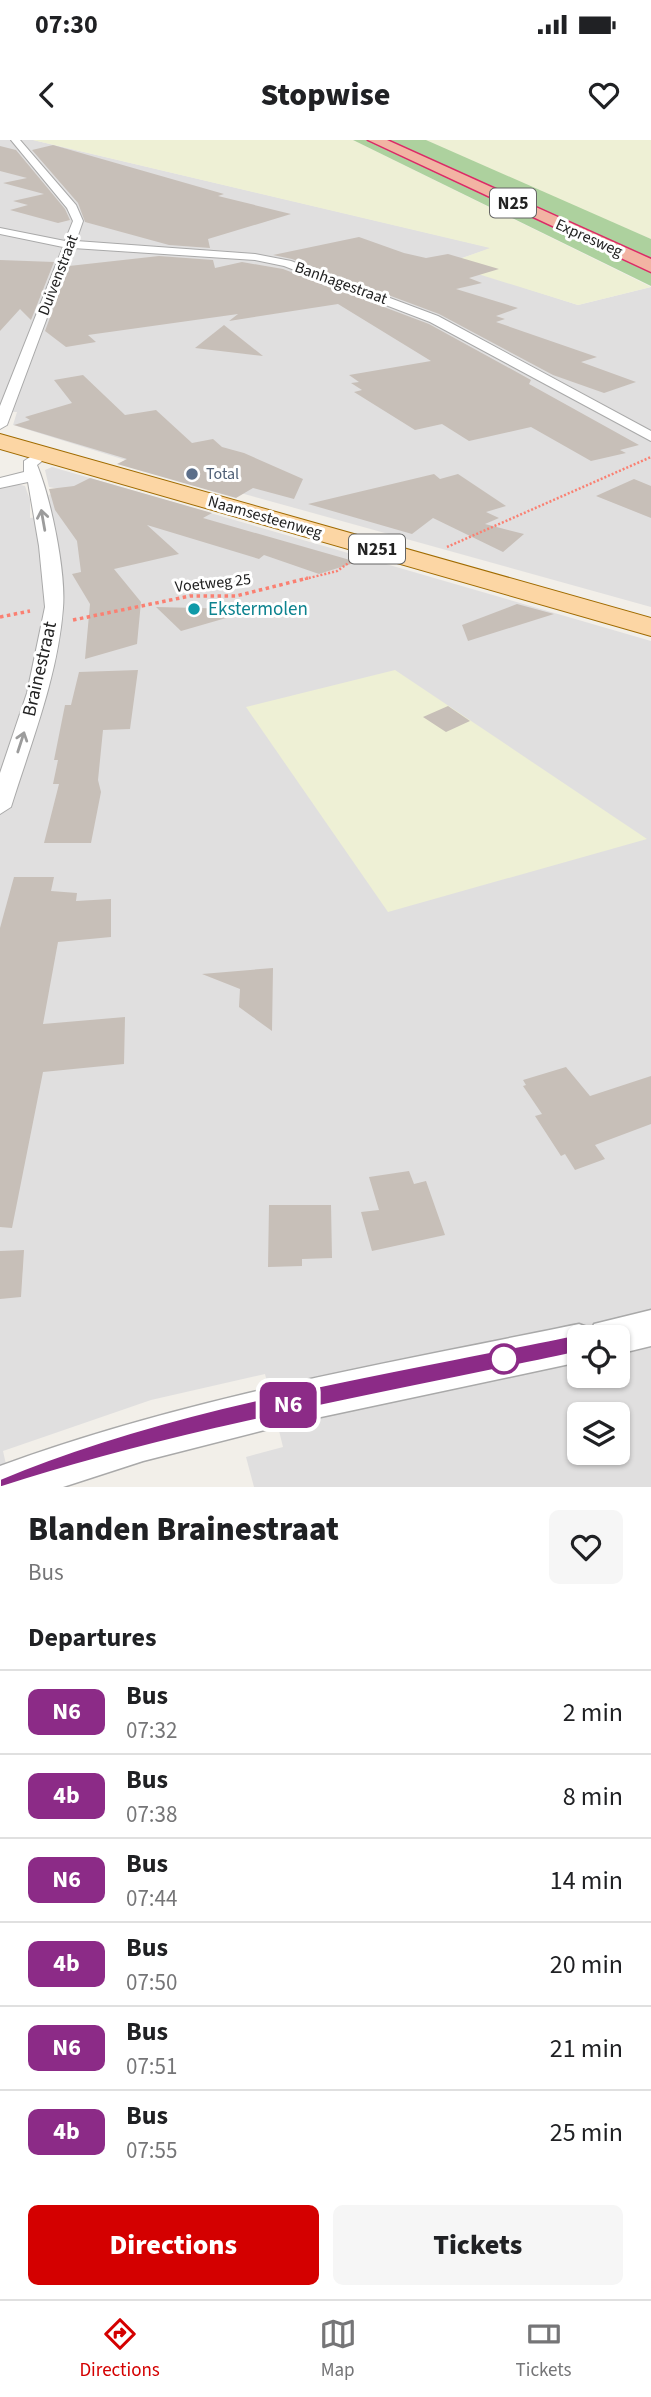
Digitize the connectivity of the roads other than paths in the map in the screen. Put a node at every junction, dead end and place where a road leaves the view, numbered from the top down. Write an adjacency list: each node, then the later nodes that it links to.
1 (15, 140): 5 (street, Duivenstraat)
2 (375, 140): 7 (highway, Expresweg / N25)
3 (398, 140): 6 (highway, Expresweg / N25)
4 (0, 230): 5 (street, Banhagestraat)
5 (72, 244): 8 (street, Duivenstraat); 9 (street, Banhagestraat)
6 (651, 253)
7 (651, 266)
8 (0, 425)
9 (651, 437)
10 (0, 440): 11 (main road, Naamsesteenweg / N251)
11 (38, 464): 12 (street); 13 (main road, Naamsesteenweg / N251); 14 (street, Brainestraat, one-way to 11)
12 (0, 483)
13 (651, 627)
14 (0, 807)
15 (651, 1328): 16 (street)
16 (630, 1332)
17 (567, 1346): 18 (street)
18 (2, 1487)

